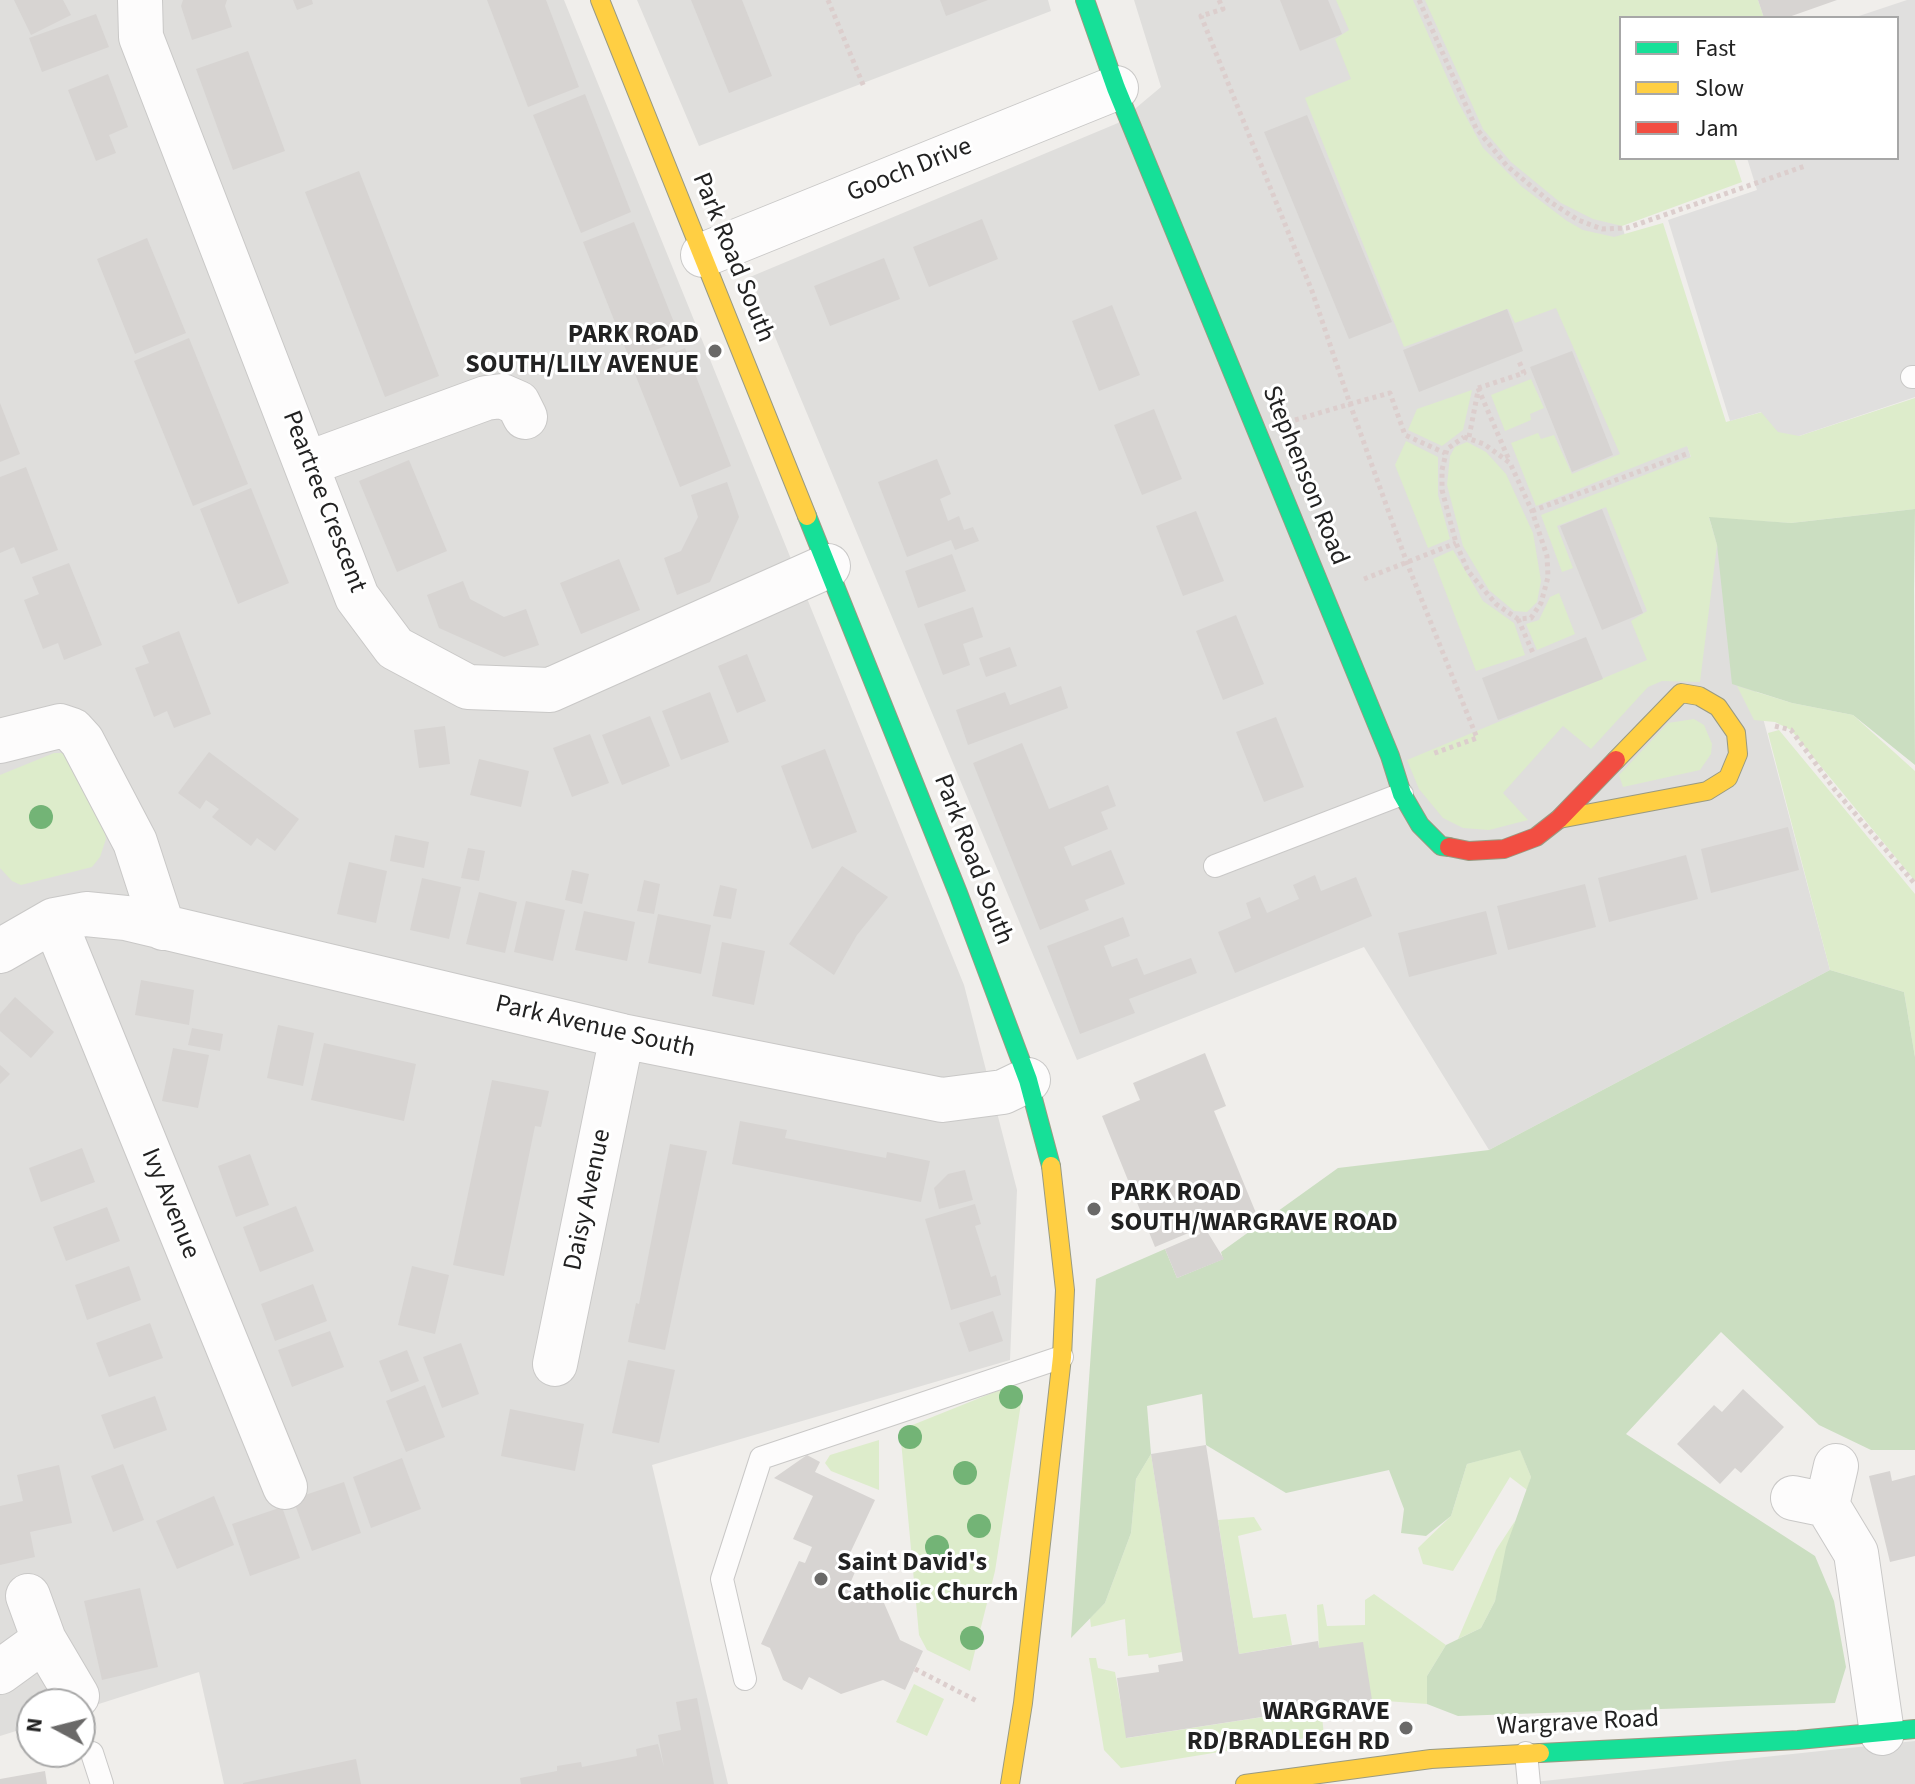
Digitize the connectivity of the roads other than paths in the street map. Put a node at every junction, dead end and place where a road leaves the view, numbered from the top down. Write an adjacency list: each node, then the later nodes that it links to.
1 (140, 0): 7 (street, Peartree Crescent)
2 (600, 0): 5 (street, Park Road South)
3 (1085, 0): 4 (street, Stephenson Road)
4 (1116, 88): 5 (street, Gooch Drive); 10 (street, Stephenson Road)
5 (703, 255): 8 (street, Park Road South)
6 (525, 417): 7 (street)
7 (309, 463): 8 (street, Peartree Crescent)
8 (828, 566): 17 (street, Park Road South)
9 (1, 736): 14 (street)
10 (1402, 794): 11 (street, Stephenson Road); 12 (lane)
11 (1559, 819): 11 (street, Stephenson Road)
12 (1215, 866)
13 (54, 920): 14 (street, Park Avenue South); 15 (street); 20 (street, Ivy Avenue)
14 (163, 928): 16 (street, Park Avenue South)
15 (2, 944)
16 (622, 1036): 17 (street, Park Avenue South); 19 (street, Daisy Avenue)
17 (1028, 1080): 18 (street, Park Road South)
18 (1062, 1357): 25 (lane); 29 (street, Park Road South)
19 (555, 1364)
20 (285, 1487)
21 (1819, 1490): 27 (street)
22 (28, 1596): 23 (street)
23 (44, 1640): 24 (street); 26 (street)
24 (0, 1672)
25 (745, 1679)
26 (72, 1688)
27 (1898, 1731): 28 (street, Wargrave Road)
28 (1526, 1753): 30 (street, Wargrave Road); 31 (lane)
29 (1010, 1784)
30 (1245, 1784)
31 (1529, 1784)

